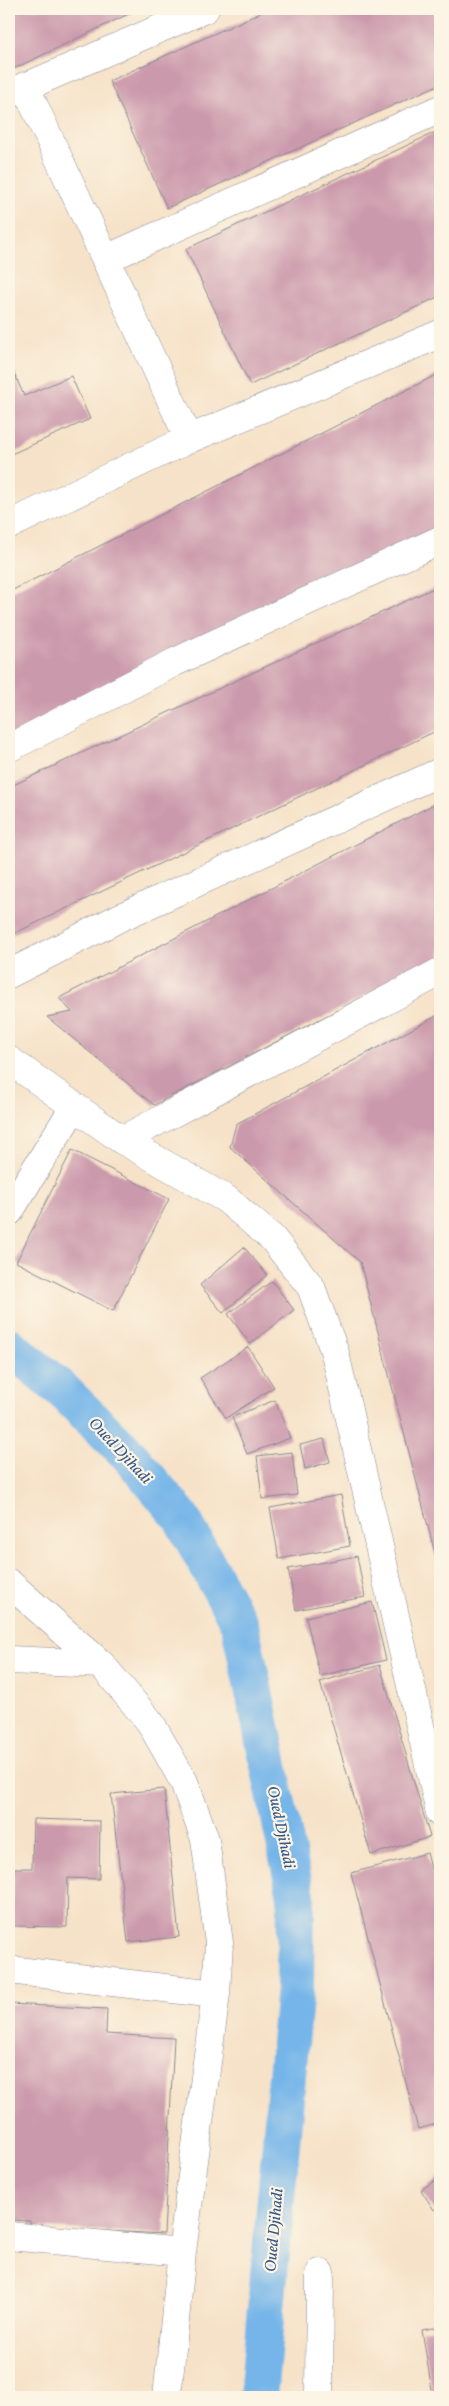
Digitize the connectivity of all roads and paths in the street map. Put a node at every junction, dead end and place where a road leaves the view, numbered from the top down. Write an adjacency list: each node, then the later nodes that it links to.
1 (205, 9): 2 (street)
2 (17, 90): 4 (street)
3 (440, 109): 4 (street)
4 (106, 259): 6 (street)
5 (440, 334): 6 (street)
6 (189, 439): 7 (street)
7 (9, 525)
8 (440, 540): 9 (street)
9 (9, 748)
10 (440, 772): 12 (street)
11 (440, 972): 15 (street)
12 (9, 974)
13 (9, 1060): 14 (street)
14 (74, 1107): 15 (street); 16 (street)
15 (122, 1140): 20 (street)
16 (9, 1212)
17 (9, 1583): 19 (street)
18 (9, 1660): 19 (street)
19 (101, 1664): 23 (street)
20 (431, 1734): 21 (street)
21 (440, 1813)
22 (9, 1970): 23 (street)
23 (216, 1994): 25 (street)
24 (9, 2236): 25 (street)
25 (182, 2252): 27 (street)
26 (320, 2273): 28 (street)
27 (167, 2397)
28 (320, 2397)

